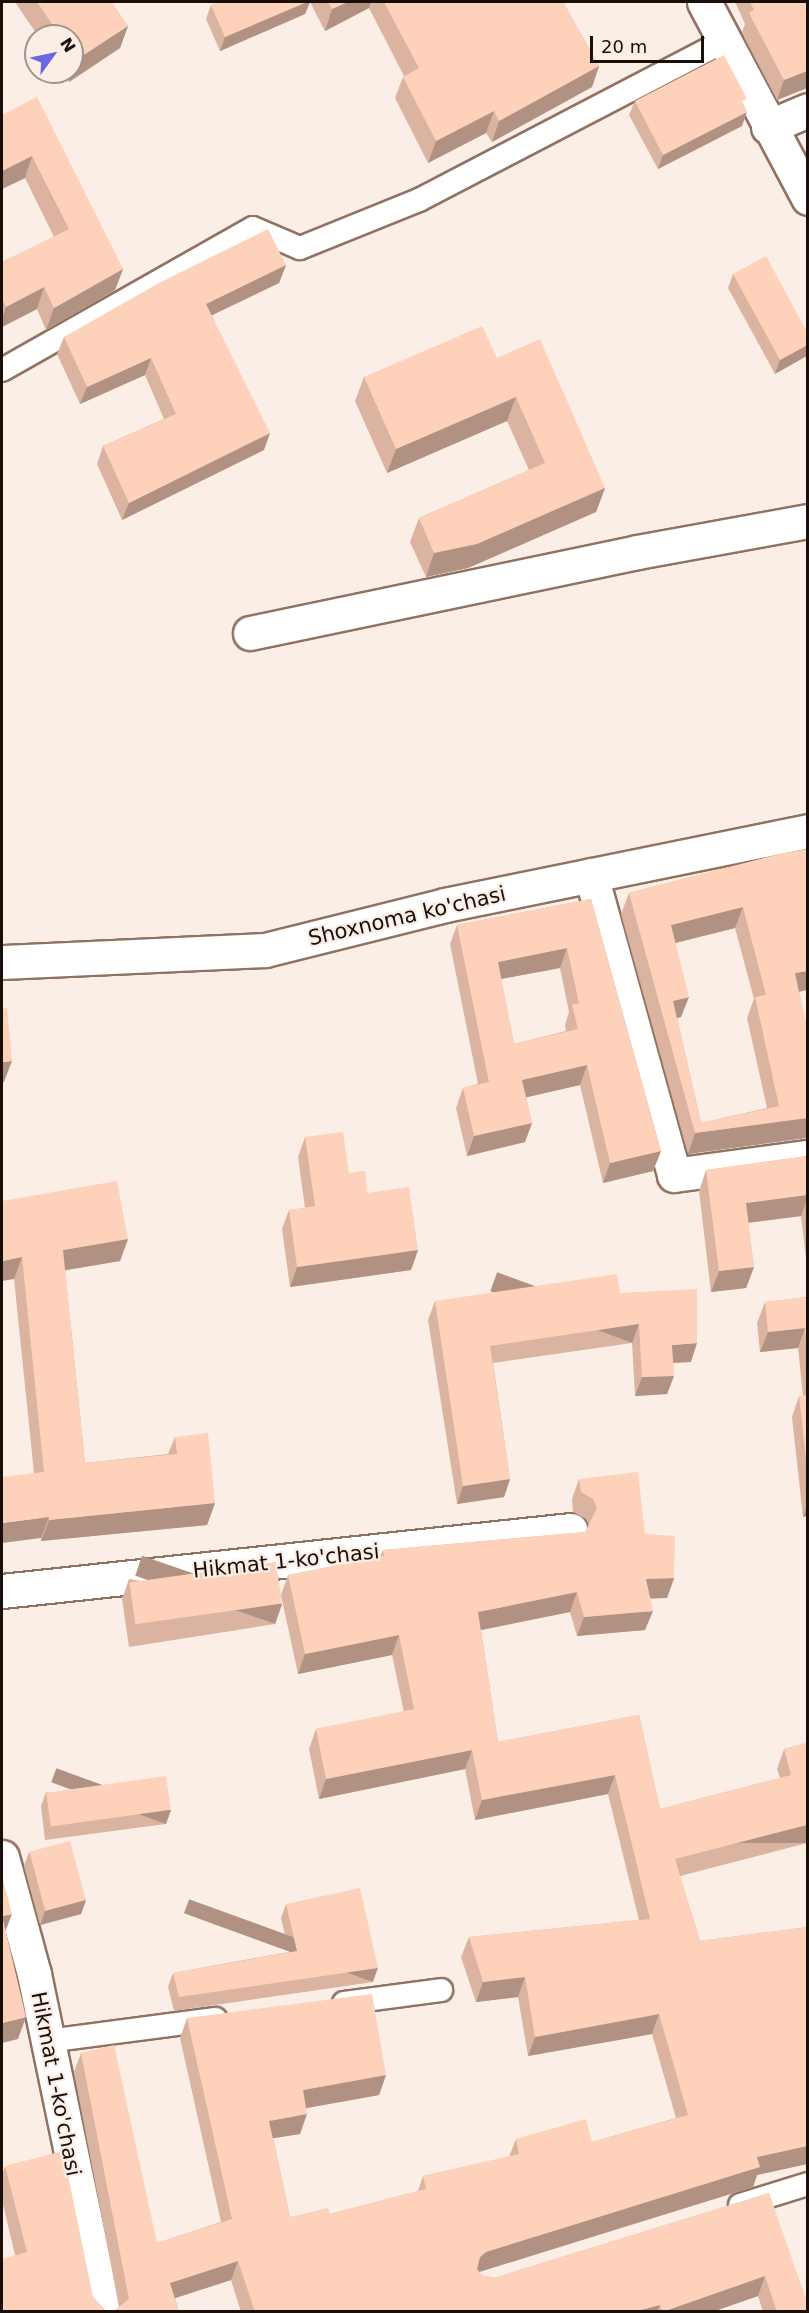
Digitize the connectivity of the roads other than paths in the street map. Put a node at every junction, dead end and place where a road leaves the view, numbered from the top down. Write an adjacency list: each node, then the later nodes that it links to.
1 (704, 2): 2 (street)
2 (723, 42): 4 (street); 6 (lane)
3 (807, 110): 4 (street)
4 (768, 127): 5 (street)
5 (807, 198)
6 (2, 370)
7 (807, 521): 8 (street)
8 (250, 633)
9 (807, 831): 10 (street, Shoxnoma ko'chasi)
10 (591, 875): 11 (street, Shoxnoma ko'chasi); 12 (street)
11 (2, 962)
12 (807, 1157)
13 (571, 1530): 14 (street, Hikmat 1-ko'chasi)
14 (2, 1591)
15 (2, 1857): 19 (street, Hikmat 1-ko'chasi)
16 (441, 1990): 17 (lane)
17 (325, 2005)
18 (233, 2017): 19 (lane)
19 (48, 2041): 22 (street, Hikmat 1-ko'chasi)
20 (807, 2184): 21 (lane)
21 (718, 2212)
22 (104, 2312)

